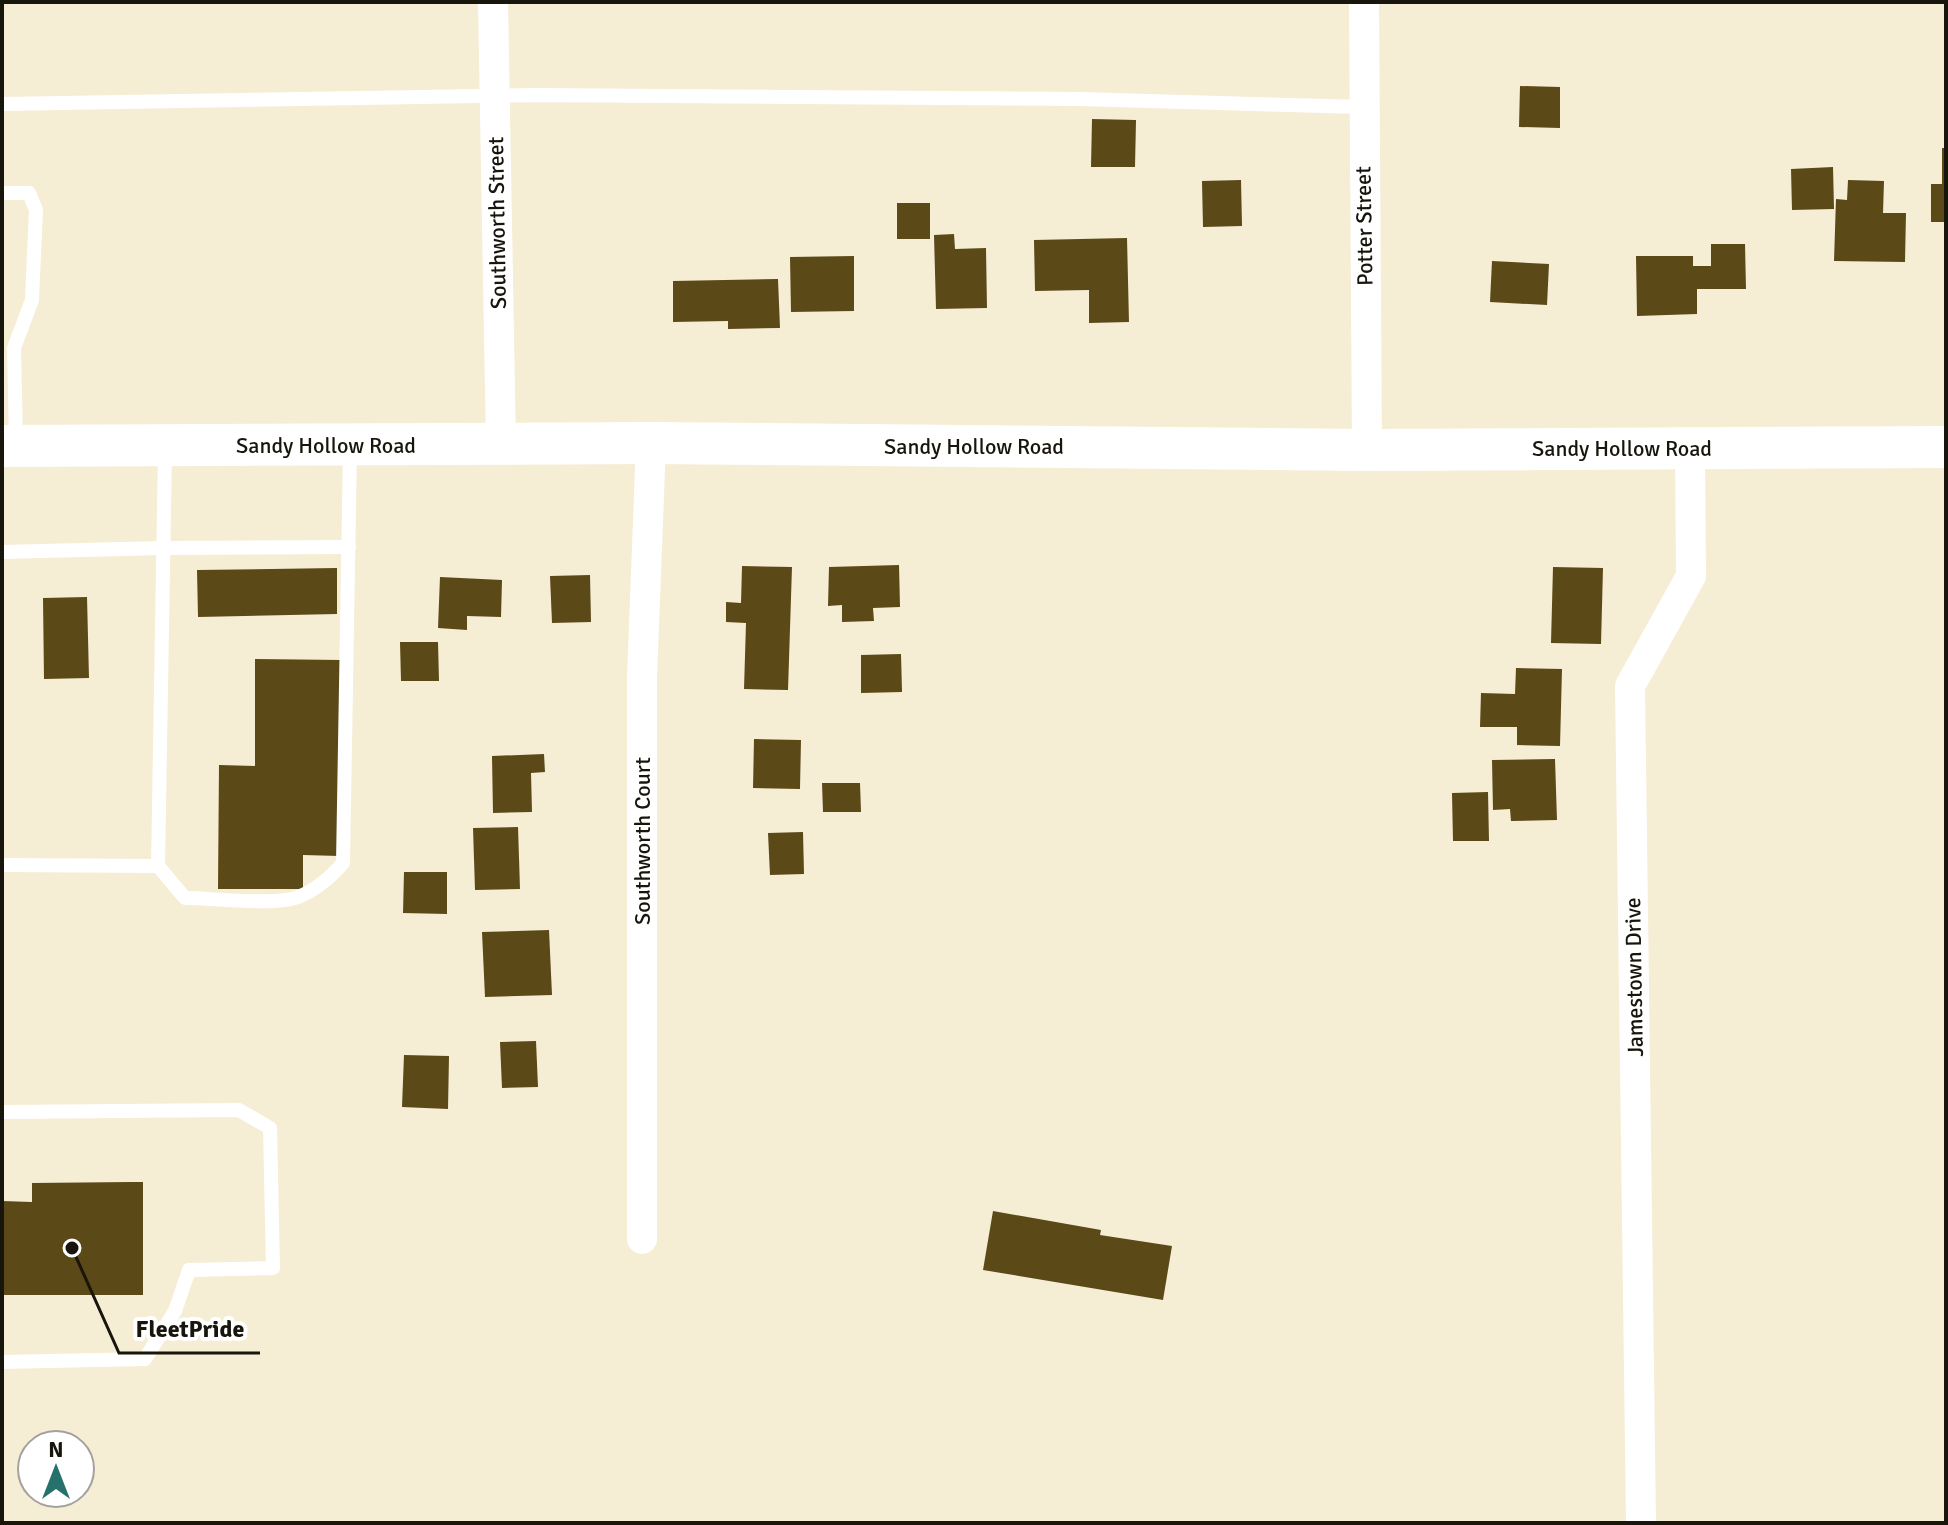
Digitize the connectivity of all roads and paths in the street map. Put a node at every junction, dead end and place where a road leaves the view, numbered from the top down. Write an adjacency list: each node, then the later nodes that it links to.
1 (493, 2): 3 (street, Southworth Street)
2 (1364, 2): 5 (street, Potter Street)
3 (495, 97): 4 (lane); 5 (lane); 9 (street, Southworth Street)
4 (2, 104)
5 (1363, 107): 14 (street, Potter Street)
6 (2, 193): 10 (lane)
7 (651, 443): 9 (street, Sandy Hollow Road); 14 (street, Sandy Hollow Road); 21 (street, Southworth Court)
8 (350, 445): 9 (street, Sandy Hollow Road); 11 (street, Sandy Hollow Road); 15 (lane)
9 (501, 445)
10 (9, 446): 11 (street, Sandy Hollow Road)
11 (165, 446): 16 (lane)
12 (1946, 447): 13 (street, Sandy Hollow Road)
13 (1690, 448): 14 (street, Sandy Hollow Road); 23 (street, Jamestown Drive)
14 (1367, 450)
15 (349, 547): 16 (lane); 19 (lane)
16 (163, 548): 17 (lane); 19 (lane)
17 (2, 552)
18 (2, 865): 19 (lane)
19 (158, 866)
20 (2, 1112): 22 (lane)
21 (642, 1239)
22 (2, 1362)
23 (1641, 1523)

